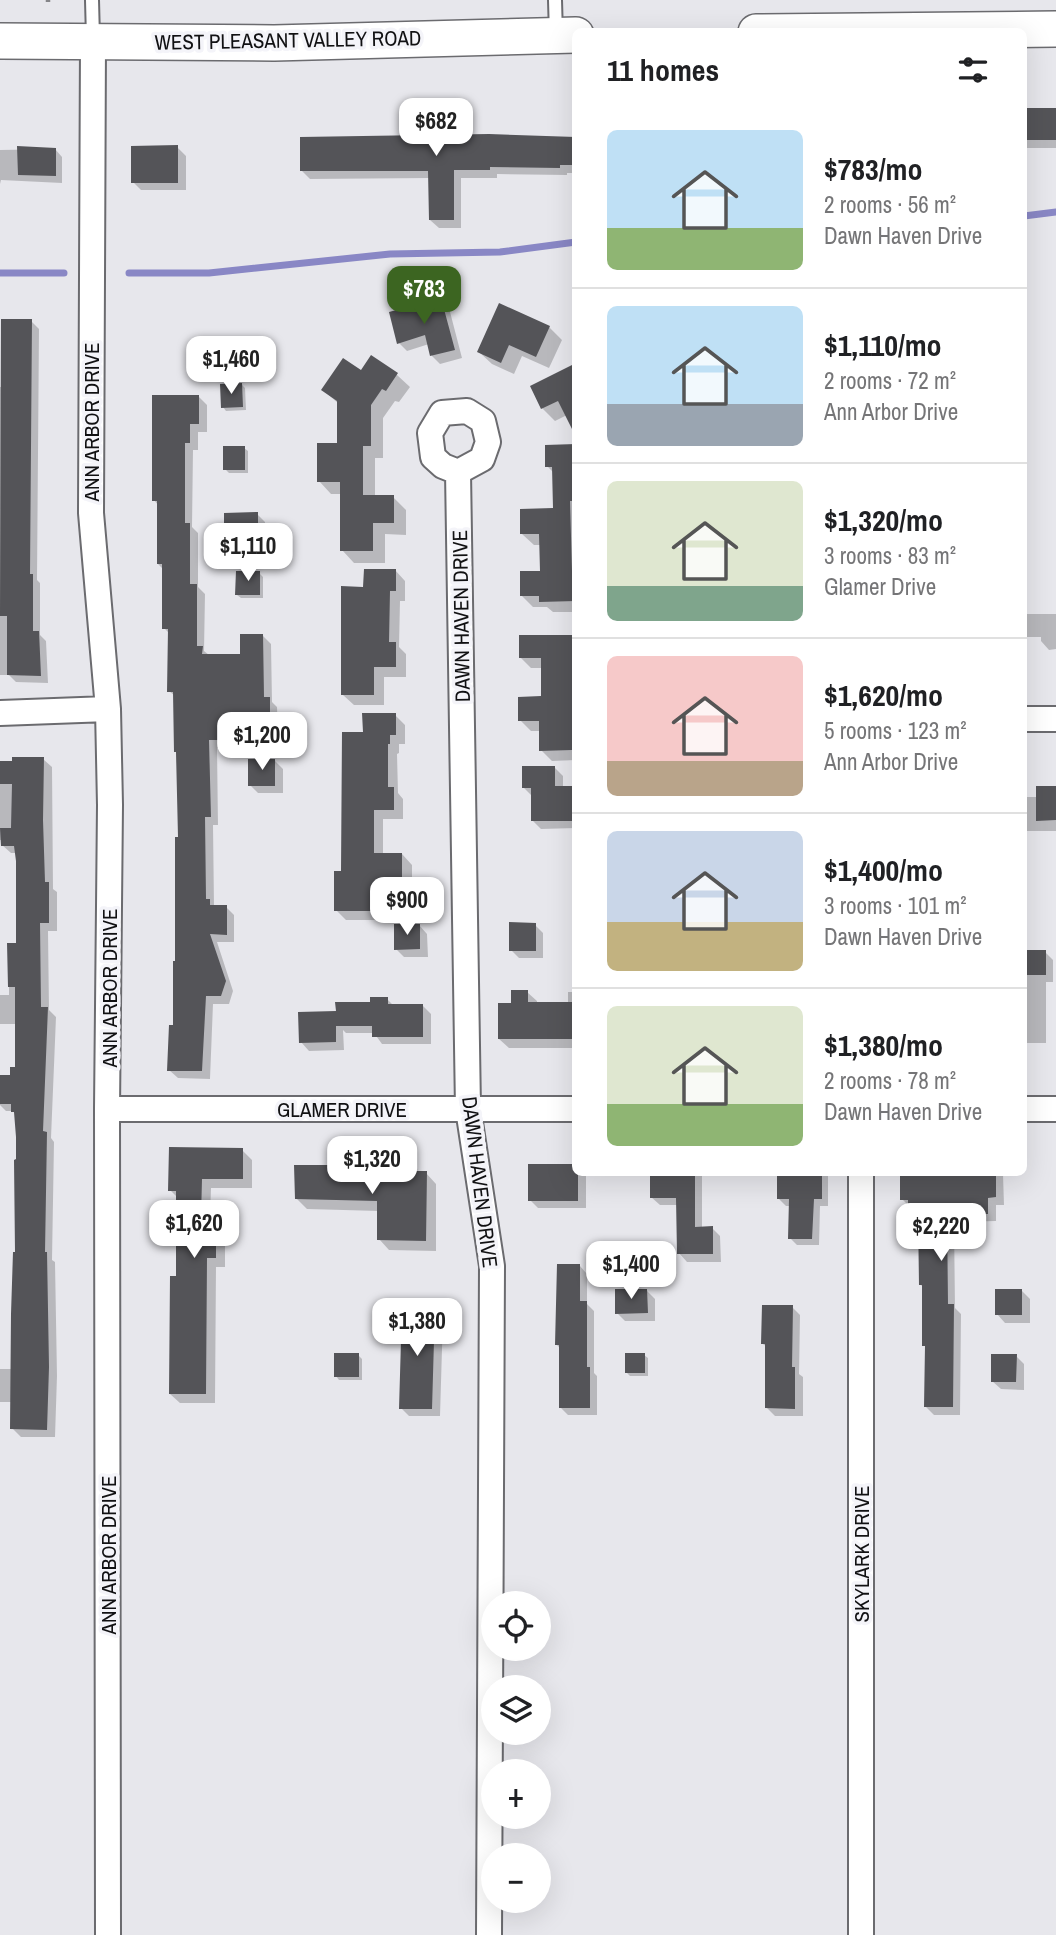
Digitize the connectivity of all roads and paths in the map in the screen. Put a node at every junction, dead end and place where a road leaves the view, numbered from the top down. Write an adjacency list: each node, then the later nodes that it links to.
1 (92, 0): 7 (lane)
2 (555, 0): 5 (lane)
3 (1027, 29): 4 (main road)
4 (1056, 29)
5 (566, 35): 7 (main road, WEST PLEASANT VALLEY ROAD)
6 (0, 41): 7 (main road, WEST PLEASANT VALLEY ROAD)
7 (93, 42): 9 (street, ANN ARBOR DRIVE)
8 (458, 472): 14 (street, DAWN HAVEN DRIVE)
9 (108, 709): 10 (street); 13 (street, ANN ARBOR DRIVE)
10 (0, 713)
11 (1027, 719): 12 (street)
12 (1056, 719)
13 (107, 1109): 14 (street, GLAMER DRIVE); 19 (street, ANN ARBOR DRIVE)
14 (468, 1109): 15 (street, GLAMER DRIVE); 20 (street, DAWN HAVEN DRIVE)
15 (572, 1109)
16 (1027, 1109): 17 (street)
17 (1056, 1109)
18 (861, 1176): 21 (street, SKYLARK DRIVE)
19 (108, 1935)
20 (489, 1935)
21 (861, 1935)

